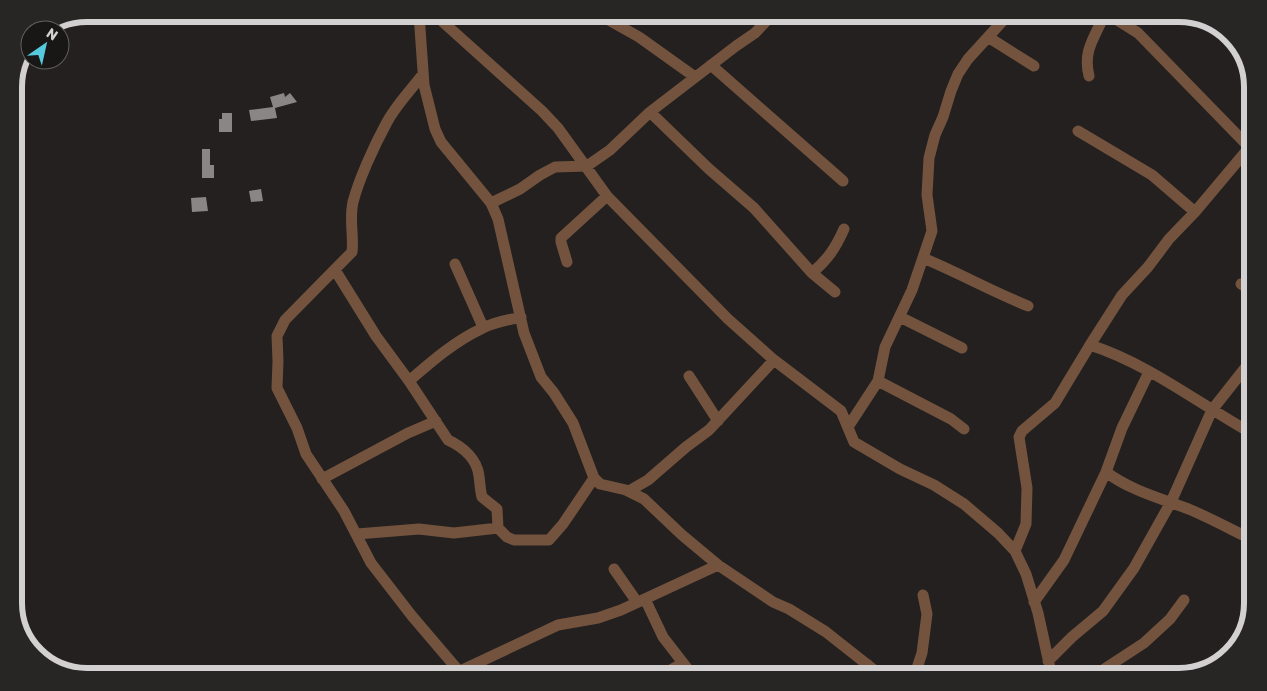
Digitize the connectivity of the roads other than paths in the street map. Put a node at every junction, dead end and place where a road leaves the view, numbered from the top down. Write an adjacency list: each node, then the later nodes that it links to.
1 (420, 23): 11 (street)
2 (444, 23): 18 (street)
3 (614, 23): 13 (street)
4 (764, 23): 9 (street)
5 (1001, 23): 8 (street)
6 (1101, 23): 12 (street)
7 (1122, 23): 16 (street)
8 (988, 37): 10 (street); 24 (street)
9 (711, 65): 13 (street); 19 (street)
10 (1034, 66)
11 (423, 74): 21 (street); 27 (street)
12 (1089, 76)
13 (695, 77): 14 (street)
14 (650, 112): 18 (street); 28 (street)
15 (1078, 131): 22 (street)
16 (1244, 138)
17 (1244, 153): 22 (street)
18 (587, 166): 20 (street); 21 (street)
19 (843, 181)
20 (607, 196): 25 (street); 38 (street)
21 (491, 202): 33 (street)
22 (1195, 212): 36 (street)
23 (844, 229): 28 (street)
24 (924, 258): 32 (street); 34 (street)
25 (568, 262)
26 (455, 264): 35 (street)
27 (335, 270): 42 (street); 52 (street)
28 (812, 273): 31 (street)
29 (1241, 284): 30 (street)
30 (1244, 286)
31 (835, 292)
32 (1028, 306)
33 (521, 317): 35 (street); 51 (street)
34 (900, 317): 37 (street); 43 (street)
35 (483, 327): 42 (street)
36 (1090, 344): 40 (street); 58 (street)
37 (962, 348)
38 (774, 360): 46 (street); 47 (street)
39 (1244, 369): 44 (street)
40 (1149, 372): 44 (street); 50 (street)
41 (689, 376): 46 (street)
42 (409, 381): 45 (street)
43 (878, 381): 47 (street); 48 (street)
44 (1212, 410): 49 (street); 54 (street)
45 (436, 421): 52 (street); 55 (street)
46 (718, 422): 53 (street)
47 (848, 428): 58 (street)
48 (964, 429)
49 (1244, 429)
50 (1106, 472): 54 (street); 64 (street)
51 (594, 478): 53 (street); 55 (street)
52 (322, 479): 56 (street)
53 (629, 491): 59 (street)
54 (1171, 502): 57 (street); 75 (street)
55 (498, 528): 56 (street)
56 (357, 534): 67 (street)
57 (1244, 535)
58 (1015, 550): 64 (street)
59 (718, 565): 63 (street); 66 (street)
60 (614, 569): 63 (street)
61 (923, 595): 73 (street)
62 (1184, 600): 76 (street)
63 (641, 601): 65 (street); 68 (street)
64 (1034, 602): 74 (street)
65 (683, 664): 69 (street); 70 (street)
66 (867, 664): 71 (street); 72 (street)
67 (455, 668)
68 (475, 668)
69 (675, 668)
70 (686, 668)
71 (865, 668)
72 (872, 668)
73 (917, 668)
74 (1048, 668)
75 (1052, 668)
76 (1106, 668)

